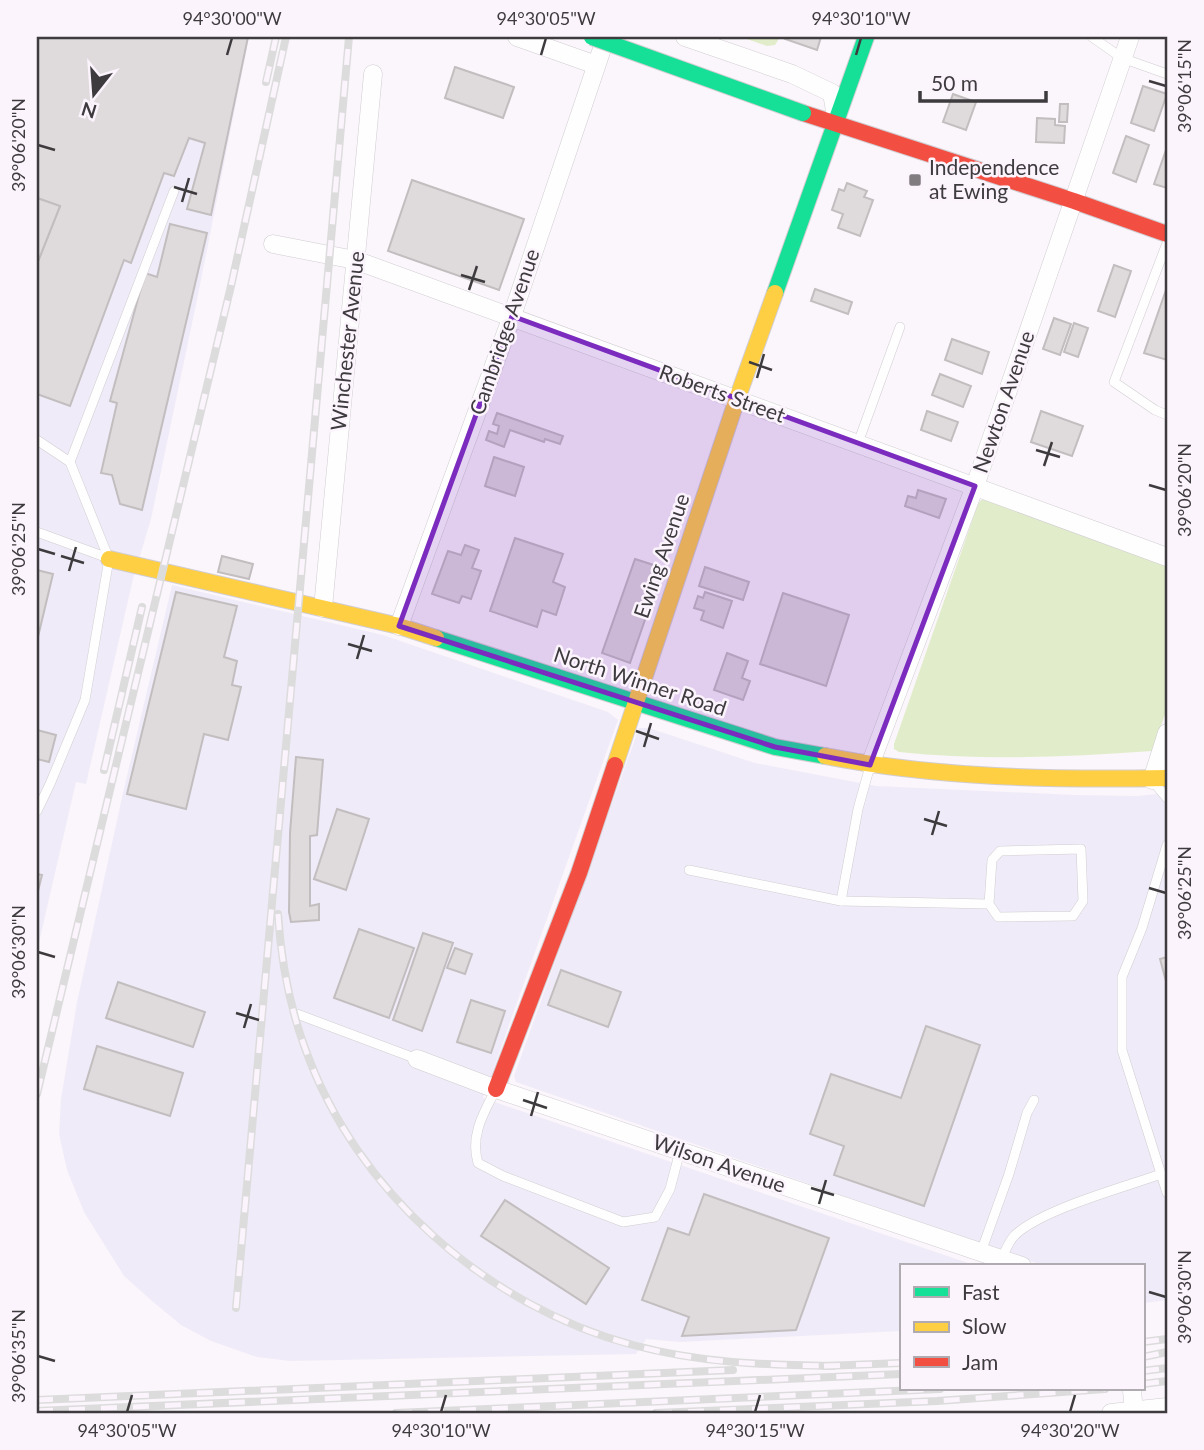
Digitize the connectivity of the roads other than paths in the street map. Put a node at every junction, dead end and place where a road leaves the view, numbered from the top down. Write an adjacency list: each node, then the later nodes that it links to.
1 (517, 37): 9 (street)
2 (592, 37): 12 (street, bridge)
3 (606, 37): 9 (street, Cambridge Avenue)
4 (685, 37): 12 (street)
5 (866, 37): 12 (street, Ewing Avenue)
6 (1092, 37): 8 (lane)
7 (1129, 37): 8 (street, Newton Avenue)
8 (1122, 58): 11 (lane); 14 (street, Newton Avenue)
9 (596, 65): 19 (street, Cambridge Avenue)
10 (373, 74): 18 (street, Winchester Avenue)
11 (1167, 74)
12 (838, 124): 14 (street); 21 (street, Ewing Avenue)
13 (174, 191): 25 (lane)
14 (1074, 201): 15 (street); 26 (street, Newton Avenue)
15 (1167, 234)
16 (1167, 243): 22 (lane)
17 (273, 244): 18 (street, Roberts Street)
18 (355, 260): 19 (street, Roberts Street); 30 (street, Winchester Avenue)
19 (512, 316): 21 (street, Roberts Street); 31 (street, Cambridge Avenue)
20 (900, 327): 24 (lane)
21 (737, 400): 24 (street, Roberts Street); 32 (street, Ewing Avenue)
22 (1167, 415)
23 (37, 439): 25 (lane)
24 (858, 443): 26 (street, Roberts Street)
25 (70, 462): 29 (lane)
26 (975, 486): 28 (street, Roberts Street); 34 (street, Newton Avenue)
27 (37, 532): 29 (lane)
28 (1167, 557)
29 (109, 559): 30 (street, North Winner Road); 37 (lane)
30 (323, 608): 31 (street, North Winner Road)
31 (399, 626): 32 (street, North Winner Road)
32 (635, 704): 34 (street, North Winner Road); 44 (street, Ewing Avenue)
33 (1167, 733): 35 (street)
34 (870, 765): 35 (street, North Winner Road); 40 (lane)
35 (1159, 779): 36 (lane)
36 (1167, 798)
37 (37, 811)
38 (1167, 845): 47 (lane)
39 (689, 870): 40 (lane)
40 (841, 901): 41 (lane)
41 (989, 904): 41 (lane)
42 (297, 1014): 43 (lane)
43 (417, 1059): 44 (street, Wilson Avenue)
44 (496, 1088): 46 (street, Wilson Avenue); 46 (lane)
45 (1034, 1100): 49 (lane)
46 (680, 1151): 49 (street, Wilson Avenue)
47 (1161, 1174): 48 (lane); 50 (lane)
48 (1167, 1193)
49 (981, 1252): 50 (street, Wilson Avenue)
50 (1002, 1259): 51 (street, Wilson Avenue)
51 (1016, 1264)
52 (1132, 1391): 54 (street)
53 (1167, 1408): 54 (street)
54 (1134, 1411): 55 (street)
55 (1111, 1413)

